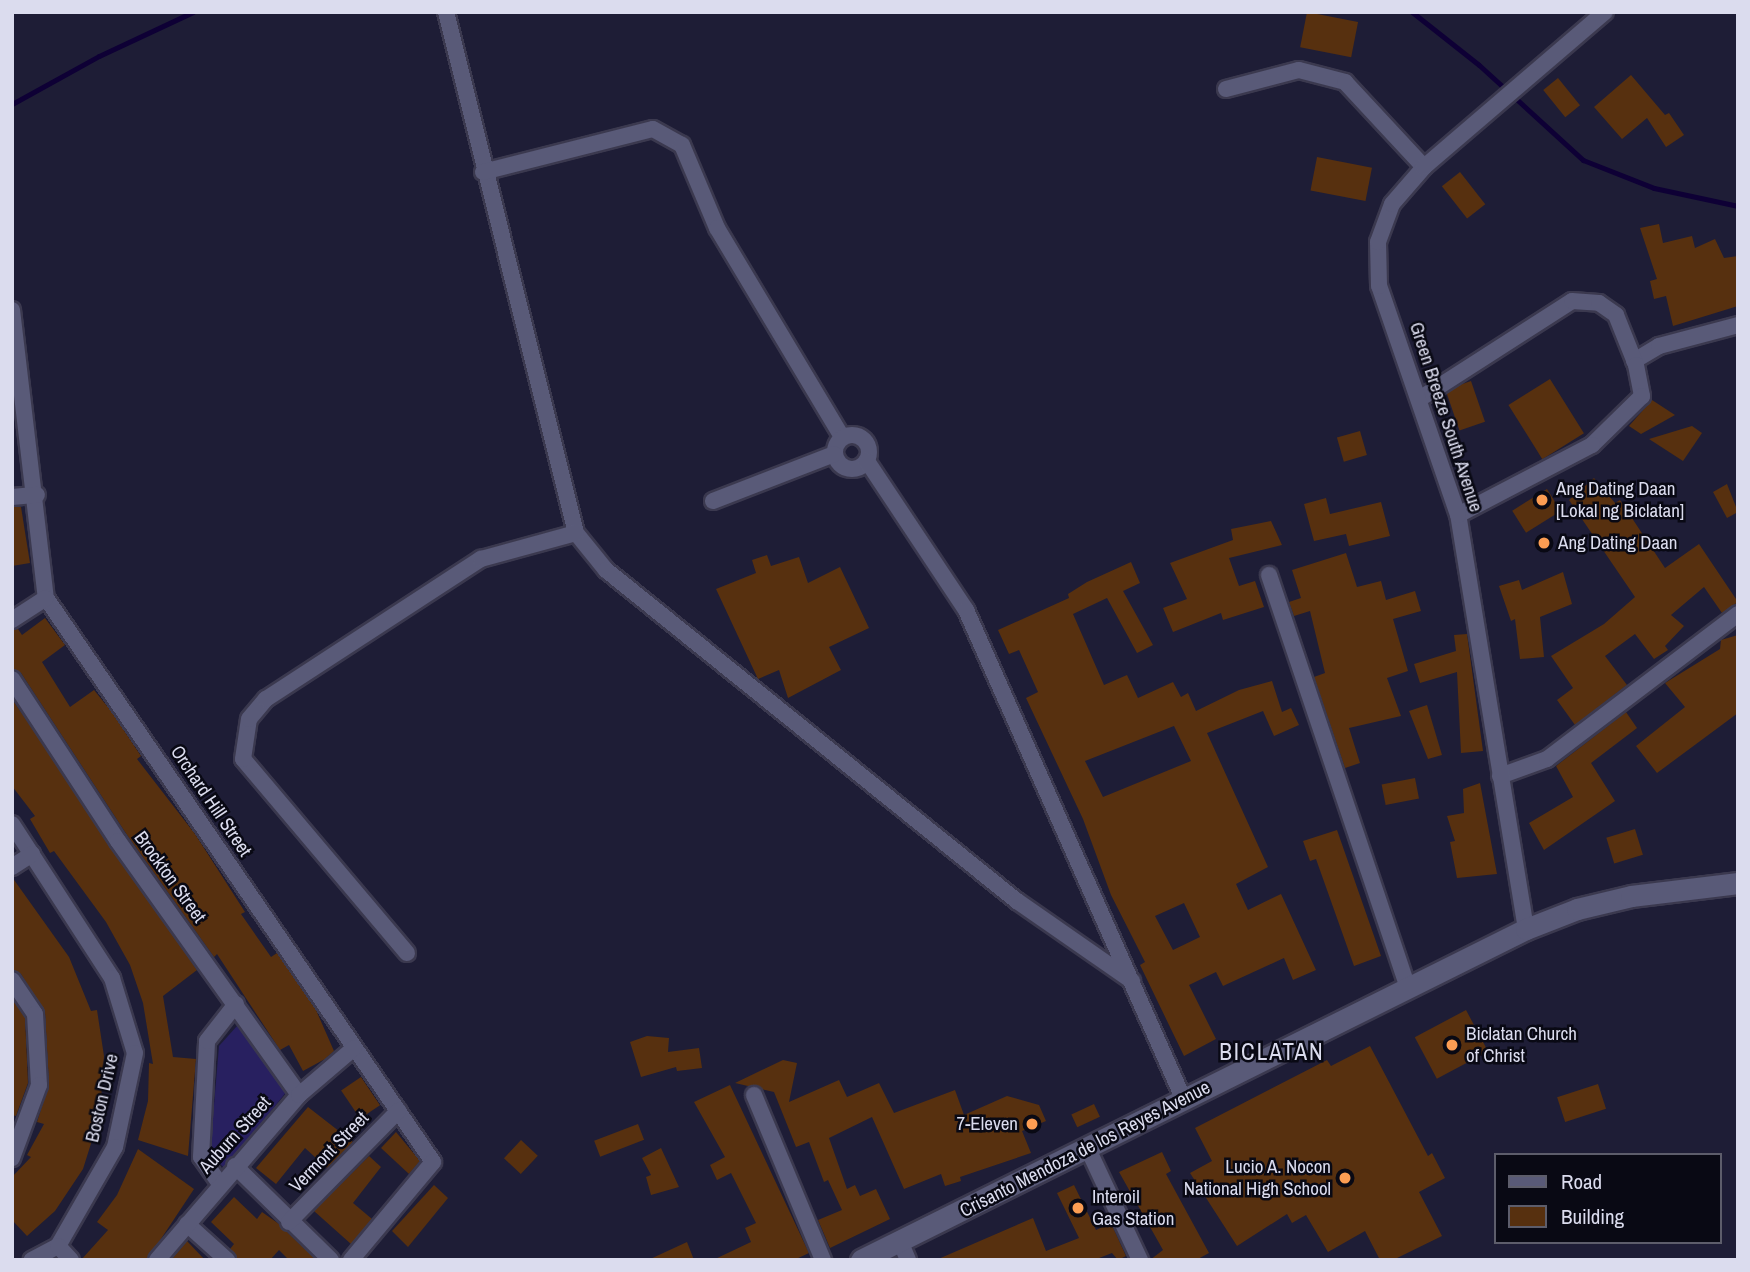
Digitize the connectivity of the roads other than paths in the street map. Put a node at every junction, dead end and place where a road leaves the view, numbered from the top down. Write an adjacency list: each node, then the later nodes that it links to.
1 (446, 12): 5 (street)
2 (1605, 12): 4 (street, Green Breeze South Avenue)
3 (1226, 89): 4 (street)
4 (1423, 167): 10 (street, Green Breeze South Avenue)
5 (483, 172): 11 (street); 18 (street)
6 (12, 310): 9 (street, Orchard Hill Street)
7 (1738, 324): 8 (street)
8 (1634, 361): 10 (street); 17 (street)
9 (18, 389): 14 (street, Orchard Hill Street)
10 (1421, 398): 17 (street, Green Breeze South Avenue)
11 (842, 437): 12 (street); 13 (street)
12 (834, 454): 13 (street); 16 (street)
13 (867, 461): 32 (street)
14 (37, 495): 15 (street); 20 (street, Orchard Hill Street)
15 (12, 497)
16 (713, 501)
17 (1458, 515): 24 (street, Green Breeze South Avenue)
18 (576, 533): 30 (street); 32 (street)
19 (1269, 575): 33 (street)
20 (46, 598): 22 (street); 35 (street, Orchard Hill Street)
21 (1738, 614): 24 (street)
22 (12, 620)
23 (12, 679): 34 (street, Brockton Street)
24 (1500, 776): 29 (street, Green Breeze South Avenue)
25 (12, 824): 26 (street, Boston Drive)
26 (32, 854): 27 (street); 46 (street, Boston Drive)
27 (12, 867)
28 (1738, 883): 29 (main road, Crisanto Mendoza de los Reyes Avenue)
29 (1526, 929): 33 (main road, Crisanto Mendoza de los Reyes Avenue)
30 (407, 953)
31 (12, 980): 41 (street)
32 (1132, 981): 38 (street)
33 (1408, 988): 38 (main road, Crisanto Mendoza de los Reyes Avenue)
34 (236, 1004): 36 (street, Brockton Street); 43 (street)
35 (354, 1048): 36 (street, Auburn Street); 39 (street, Orchard Hill Street)
36 (299, 1095): 42 (street, Auburn Street)
37 (754, 1095): 54 (street)
38 (1184, 1100): 40 (main road, Crisanto Mendoza de los Reyes Avenue)
39 (398, 1111): 44 (street, Vermont Street); 53 (street, Orchard Hill Street)
40 (1088, 1149): 47 (main road, Crisanto Mendoza de los Reyes Avenue); 56 (street)
41 (12, 1158)
42 (235, 1166): 43 (street, Auburn Street); 44 (street)
43 (220, 1184): 45 (street, Auburn Street)
44 (289, 1222): 52 (street)
45 (187, 1224): 50 (street, Auburn Street); 51 (street)
46 (58, 1246): 48 (street); 49 (street)
47 (904, 1250): 55 (main road, Crisanto Mendoza de los Reyes Avenue)
48 (32, 1260)
49 (71, 1260)
50 (158, 1260)
51 (227, 1260)
52 (331, 1260)
53 (351, 1260)
54 (823, 1260)
55 (861, 1260)
56 (1140, 1260)

